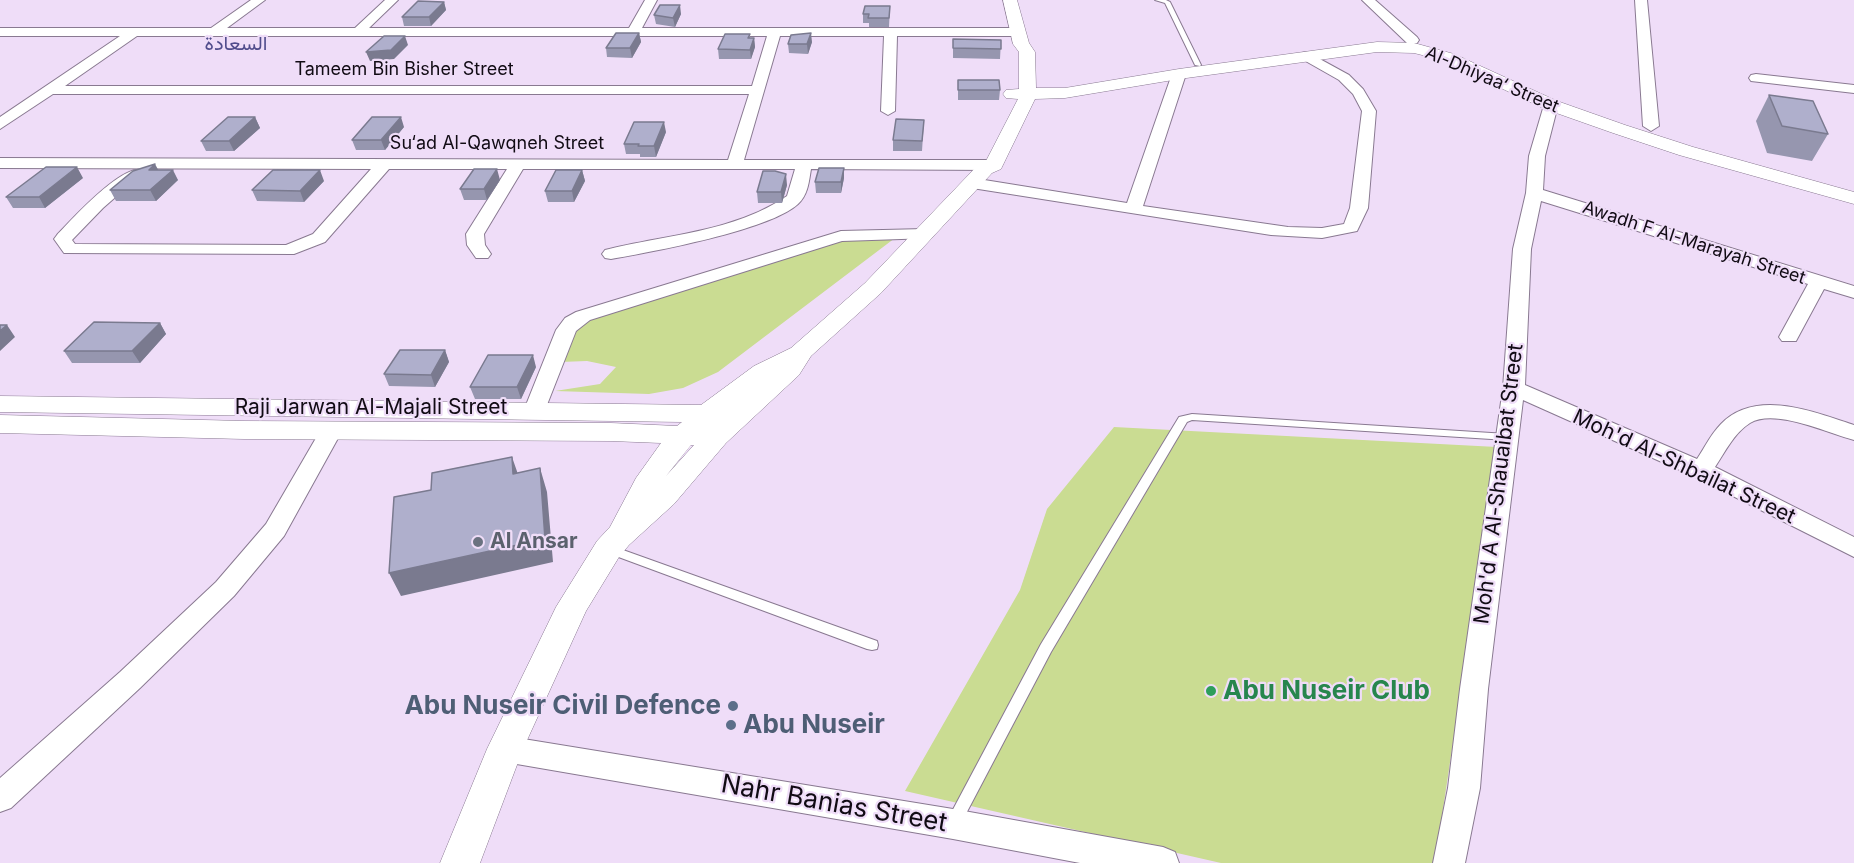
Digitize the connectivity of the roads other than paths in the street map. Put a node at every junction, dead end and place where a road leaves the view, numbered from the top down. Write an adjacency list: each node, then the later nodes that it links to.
1 (259, 0): 9 (street)
2 (392, 0): 10 (street)
3 (651, 0): 11 (street)
4 (1010, 0): 15 (street)
5 (1158, 0): 18 (lane)
6 (1368, 0): 16 (street)
7 (1641, 0): 28 (street)
8 (136, 31): 9 (street); 12 (street); 22 (street)
9 (215, 31): 10 (street)
10 (358, 31): 11 (street)
11 (634, 31): 13 (street)
12 (0, 32)
13 (775, 32): 14 (street); 23 (street)
14 (891, 32): 15 (street); 26 (street)
15 (1020, 38): 24 (street)
16 (1412, 40): 18 (street, Al-Dhiyaa‘ Street); 28 (street, Al-Dhiyaa‘ Street)
17 (1307, 56): 19 (street, Al-Dhiyaa‘ Street); 25 (street, Al-Dhiyaa‘ Street); 39 (street, Su‘ad Al-Qawqneh Street)
18 (1198, 65): 24 (street, Al-Dhiyaa‘ Street)
19 (1179, 74): 24 (street, Al-Dhiyaa‘ Street); 39 (street)
20 (1755, 78): 21 (street)
21 (1854, 89)
22 (51, 90): 23 (street, Tameem Bin Bisher Street); 27 (street)
23 (758, 90): 33 (street)
24 (1021, 91): 35 (street)
25 (1551, 105): 37 (street, Moh'd A Al-Shauaibat Street); 38 (street, Al-Dhiyaa‘ Street)
26 (888, 111)
27 (0, 124)
28 (1651, 126): 36 (street, Al-Dhiyaa‘ Street)
29 (0, 163): 30 (street, Su‘ad Al-Qawqneh Street)
30 (145, 164): 31 (street, Su‘ad Al-Qawqneh Street); 31 (street)
31 (384, 164): 32 (street, Su‘ad Al-Qawqneh Street)
32 (518, 164): 33 (street, Su‘ad Al-Qawqneh Street); 41 (street)
33 (735, 164): 34 (street, Su‘ad Al-Qawqneh Street)
34 (804, 165): 35 (street, Su‘ad Al-Qawqneh Street); 42 (street)
35 (984, 170): 39 (street, Su‘ad Al-Qawqneh Street); 40 (street)
36 (1854, 183)
37 (1534, 193): 43 (street, Awadh F Al-Marayah Street); 47 (street, Moh'd A Al-Shauaibat Street)
38 (1854, 198)
39 (1133, 210)
40 (925, 234): 46 (street); 50 (street)
41 (482, 254)
42 (610, 254)
43 (1818, 282): 44 (street, Awadh F Al-Marayah Street); 45 (street)
44 (1854, 292)
45 (1789, 336)
46 (801, 352): 51 (street); 51 (street)
47 (1514, 388): 56 (street, Moh'd A Al-Shauaibat Street); 57 (street, Moh'd Al-Shbailat Street)
48 (261, 407): 49 (street, Raji Jarwan Al-Majali Street); 50 (street, Raji Jarwan Al-Majali Street); 52 (street)
49 (0, 409): 52 (street, Raji Jarwan Al-Majali Street)
50 (535, 410): 51 (street, Raji Jarwan Al-Majali Street)
51 (711, 425): 55 (street); 58 (street)
52 (244, 430): 53 (street, Raji Jarwan Al-Majali Street)
53 (331, 431): 55 (street, Raji Jarwan Al-Majali Street); 62 (street)
54 (1854, 433): 57 (street)
55 (681, 436): 58 (street)
56 (1507, 437): 63 (lane); 66 (street, Moh'd A Al-Shauaibat Street)
57 (1701, 470): 59 (street, Moh'd Al-Shbailat Street)
58 (613, 543): 60 (lane); 61 (street)
59 (1854, 548)
60 (872, 645)
61 (505, 748): 63 (street, Nahr Banias Street); 64 (street)
62 (0, 798)
63 (953, 824): 65 (street, Nahr Banias Street)
64 (460, 863)
65 (1163, 863)
66 (1449, 863)

